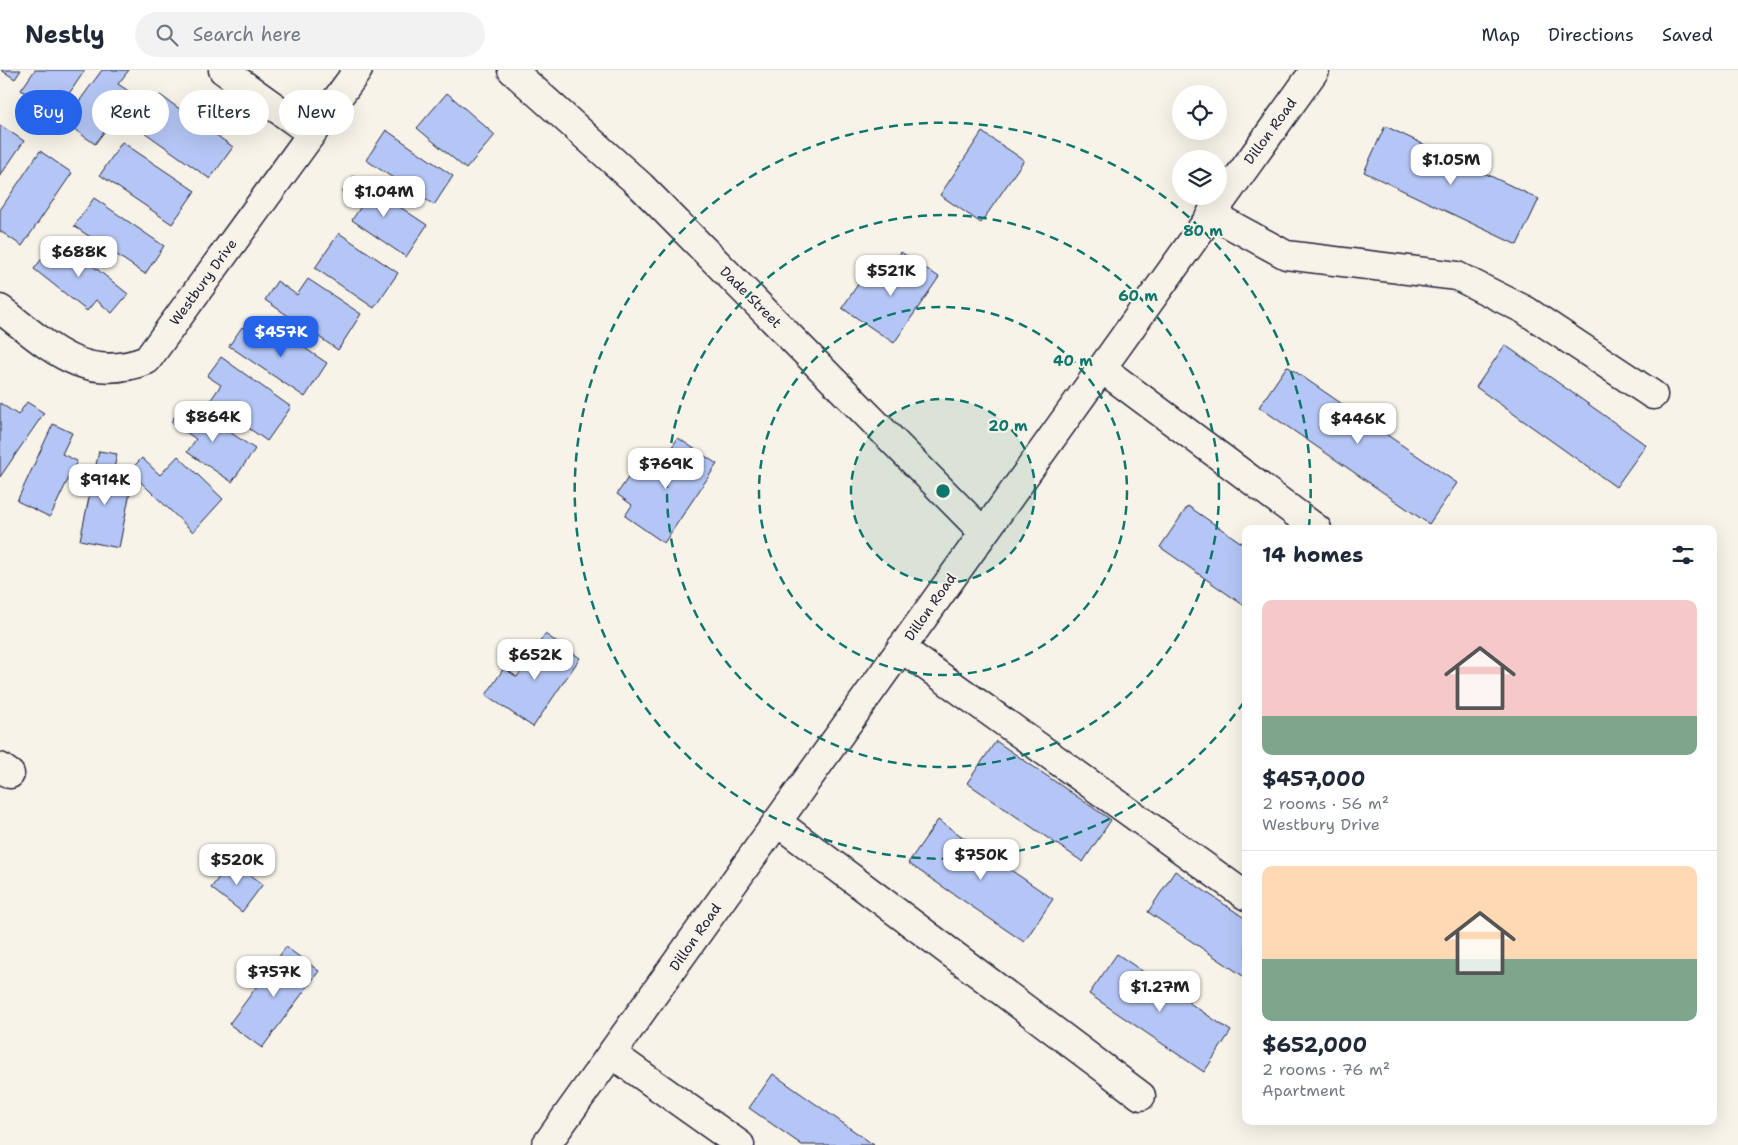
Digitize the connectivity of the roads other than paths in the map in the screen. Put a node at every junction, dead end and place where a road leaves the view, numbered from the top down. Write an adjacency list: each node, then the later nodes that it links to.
1 (223, 70): 6 (street)
2 (358, 70): 5 (street, Westbury Drive)
3 (512, 70): 13 (street, Dade Street)
4 (1315, 70): 8 (street, Dillon Road)
5 (343, 90)
6 (279, 110)
7 (310, 135): 9 (street, Westbury Drive)
8 (1211, 214): 10 (street, Dillon Road); 11 (street)
9 (0, 309)
10 (1101, 368): 12 (street); 13 (street, Dillon Road)
11 (1653, 395)
12 (1312, 525)
13 (983, 532): 14 (street, Dillon Road)
14 (900, 648): 15 (street, Dillon Road); 16 (street)
15 (776, 822): 17 (street, Dillon Road); 18 (street)
16 (1242, 893)
17 (612, 1054): 19 (street, Dillon Road); 20 (street)
18 (1141, 1096)
19 (546, 1145)
20 (740, 1145)

